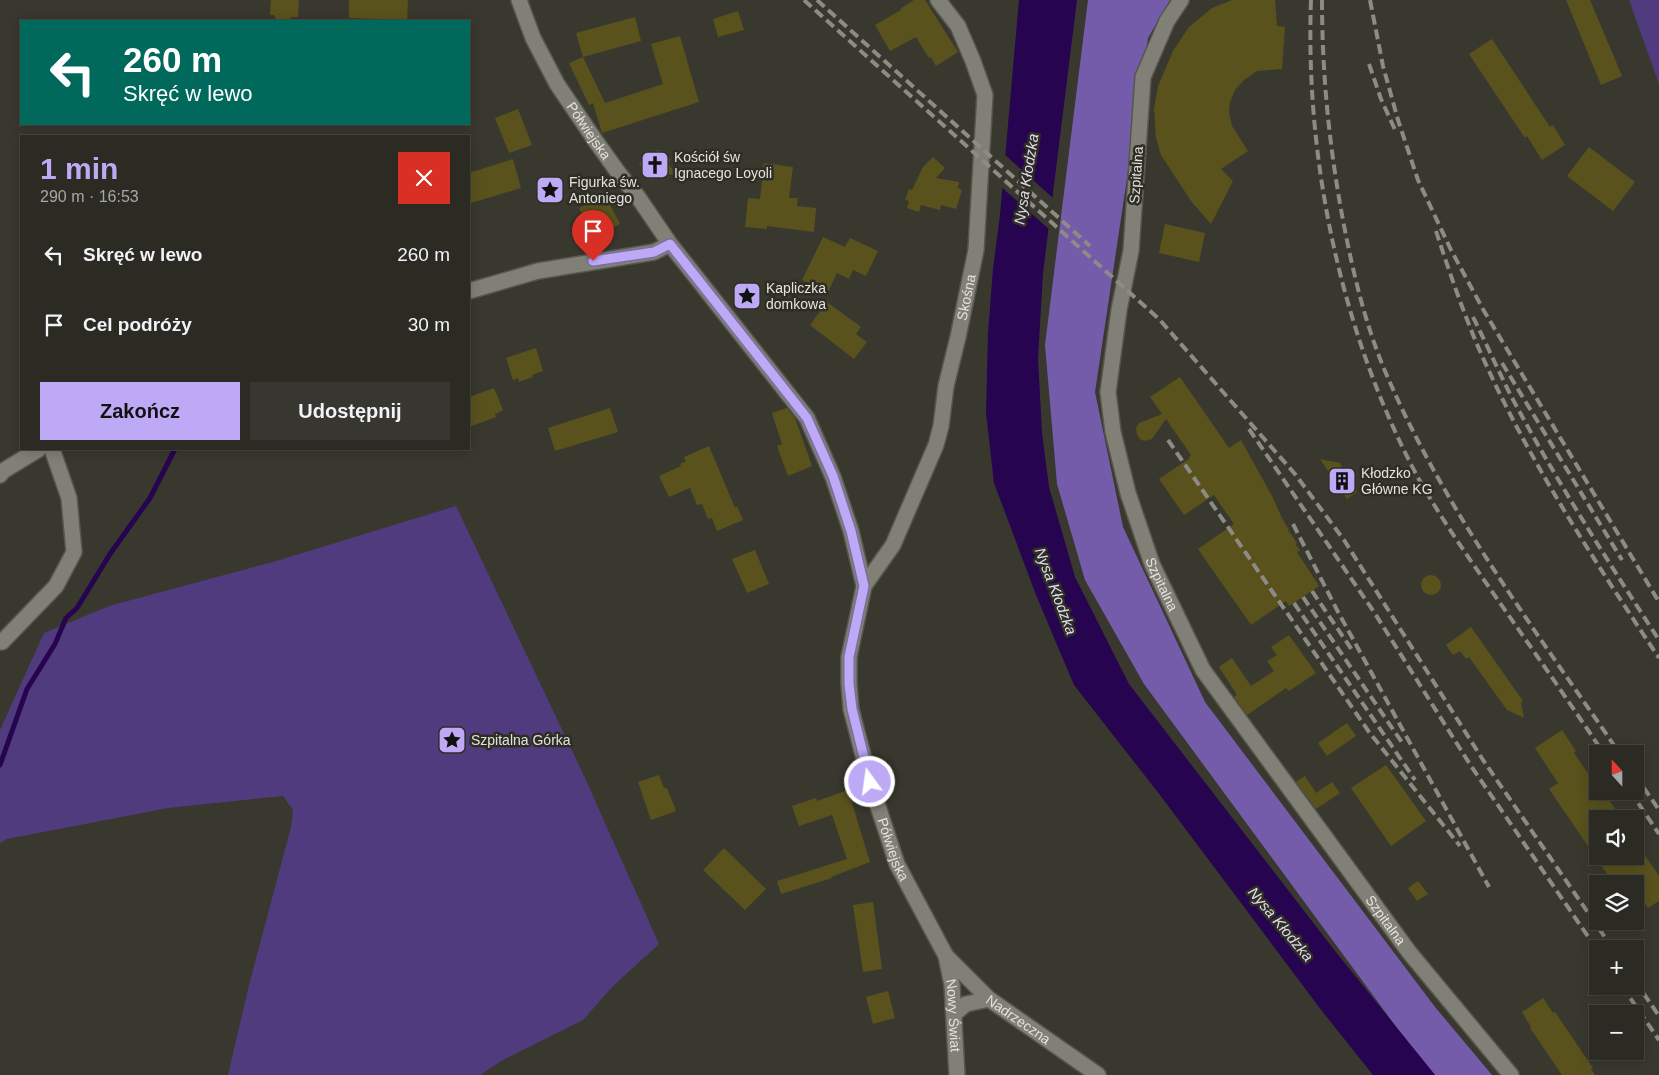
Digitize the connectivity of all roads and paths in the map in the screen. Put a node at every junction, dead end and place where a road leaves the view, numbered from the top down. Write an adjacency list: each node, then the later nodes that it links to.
1 (519, 0): 4 (street, Półwiejska)
2 (938, 0): 9 (street, Skośna)
3 (1181, 0): 16 (street, Szpitalna)
4 (670, 244): 5 (street); 9 (street, Półwiejska)
5 (470, 291)
6 (37, 450): 8 (street)
7 (52, 450): 10 (street)
8 (0, 475)
9 (864, 586): 11 (street, Półwiejska)
10 (0, 642)
11 (946, 956): 12 (street, Nadrzeczna); 13 (street, Nowy Świat)
12 (989, 999): 13 (street); 15 (street, Nadrzeczna)
13 (954, 1014): 14 (street, Nowy Świat)
14 (957, 1075)
15 (1098, 1075)
16 (1512, 1075)

